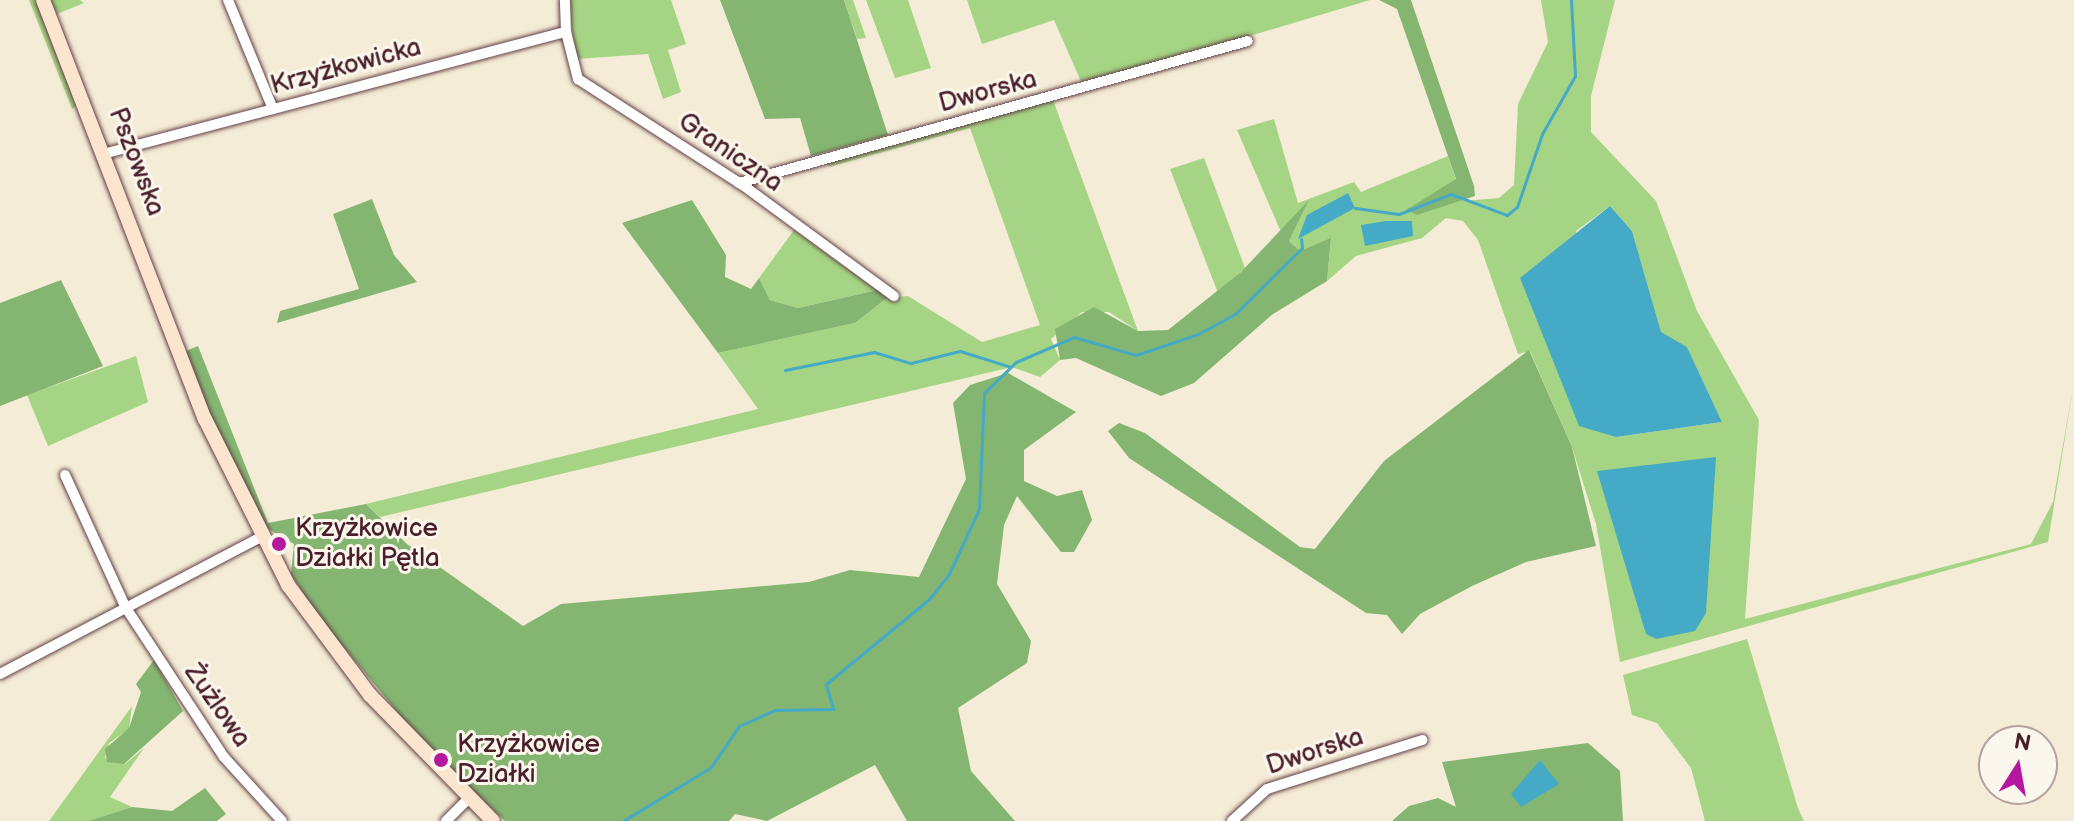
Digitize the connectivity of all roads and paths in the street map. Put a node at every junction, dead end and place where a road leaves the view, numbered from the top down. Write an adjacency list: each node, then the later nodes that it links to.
1 (43, 0): 7 (main road, Pszowska)
2 (228, 0): 6 (street)
3 (565, 0): 4 (street)
4 (566, 32): 6 (street, Krzyżkowicka); 8 (street, Graniczna)
5 (1248, 41): 8 (street, Dworska)
6 (273, 109): 7 (street, Krzyżkowicka)
7 (107, 153): 11 (main road, Pszowska)
8 (739, 183): 9 (street, Graniczna)
9 (894, 296)
10 (65, 475): 12 (street, Żużlowa)
11 (261, 537): 12 (street); 15 (main road, Pszowska)
12 (126, 608): 13 (street); 16 (street, Żużlowa)
13 (0, 674)
14 (1422, 740): 19 (street, Dworska)
15 (469, 798): 17 (street); 18 (main road, Pszowska)
16 (282, 821)
17 (446, 821)
18 (493, 821)
19 (1232, 821)

